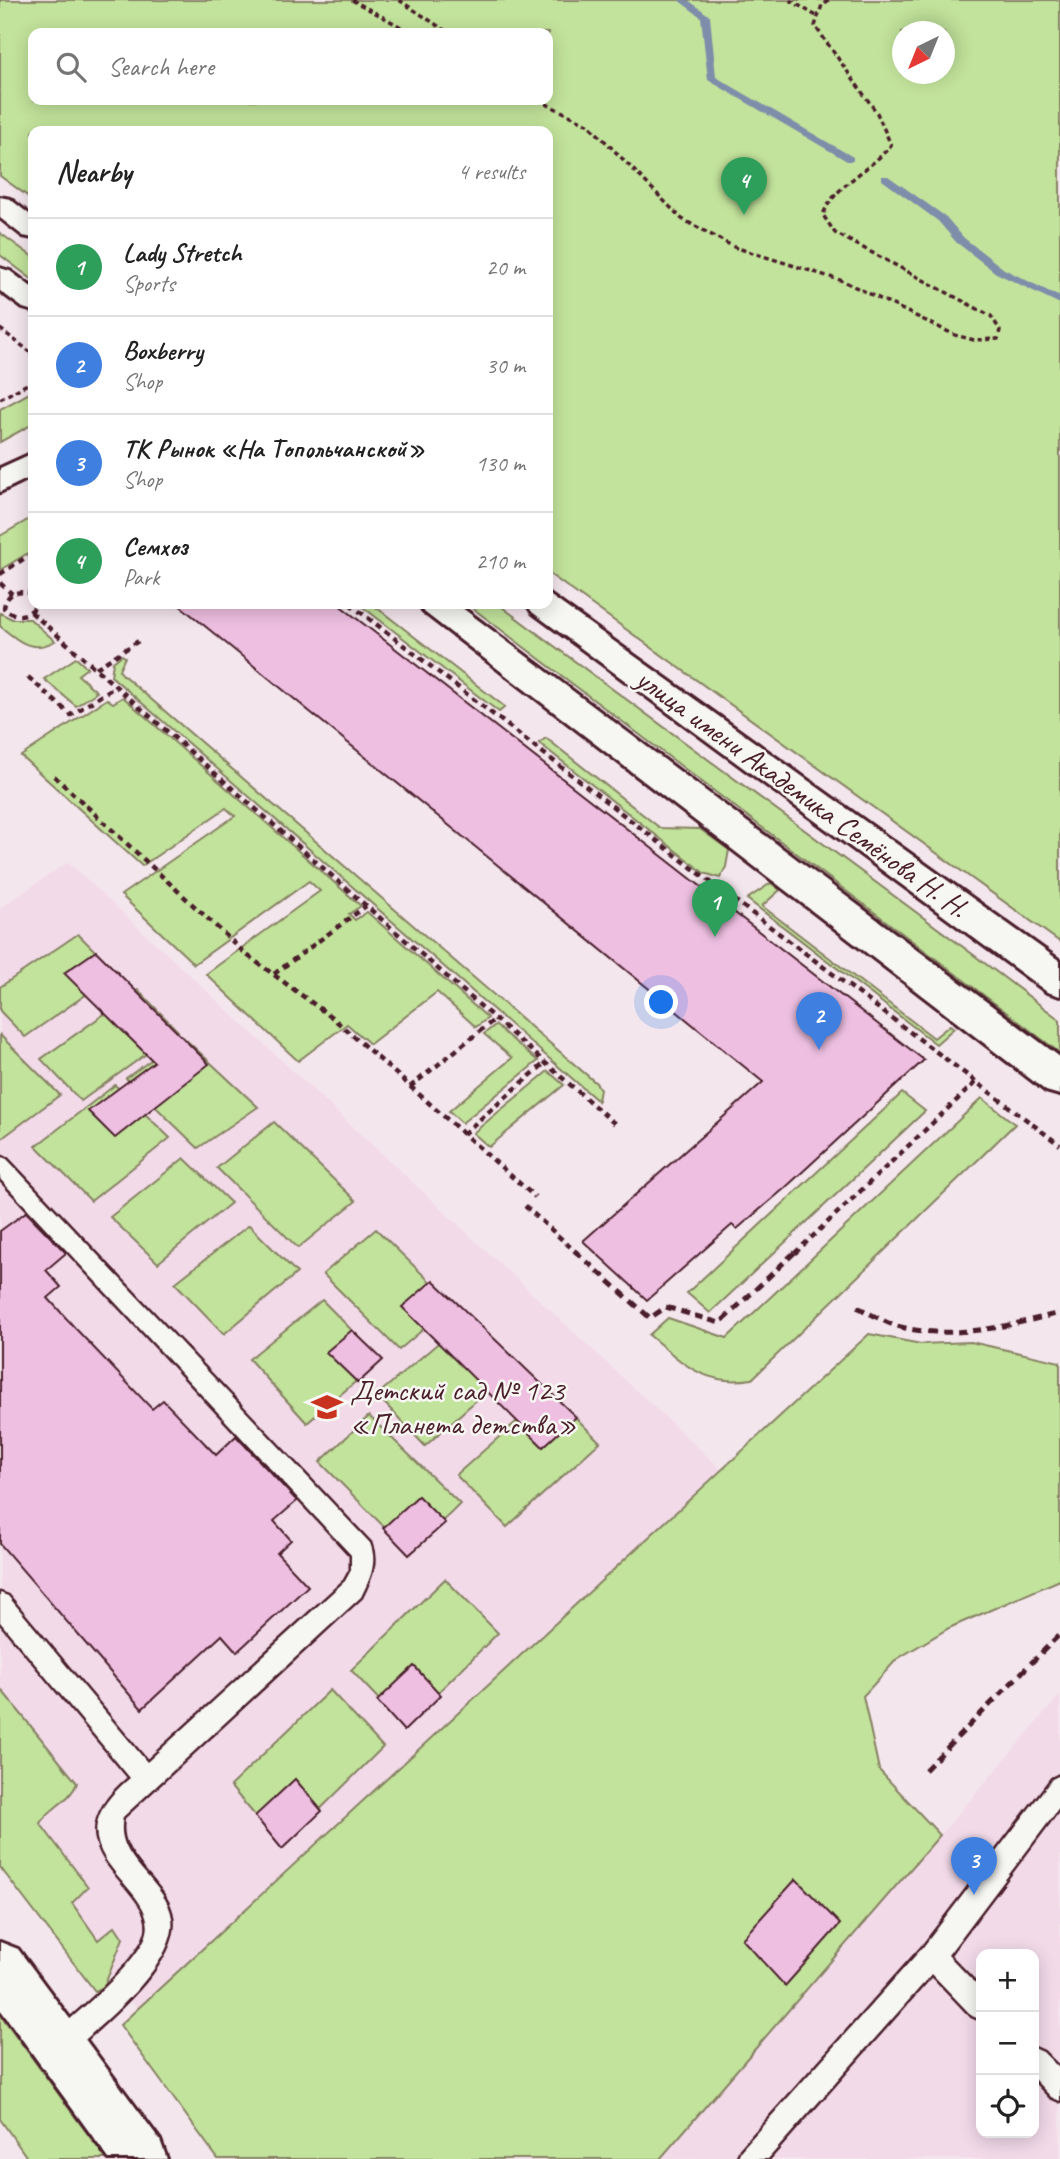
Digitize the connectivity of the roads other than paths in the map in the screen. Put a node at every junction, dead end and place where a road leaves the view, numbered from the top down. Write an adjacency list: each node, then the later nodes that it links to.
1 (0, 205): 2 (street)
2 (28, 226)
3 (0, 277): 4 (street)
4 (28, 298)
5 (28, 466): 6 (street)
6 (0, 482)
7 (442, 609): 10 (street)
8 (550, 609): 9 (street, улица имени Академика Семёнова Н. Н.)
9 (1060, 981)
10 (1060, 1079)
11 (0, 1165): 13 (lane)
12 (0, 1604): 13 (lane)
13 (146, 1779): 18 (lane)
14 (1060, 1787): 15 (lane)
15 (932, 1956): 17 (lane); 22 (lane)
16 (0, 1967): 18 (street)
17 (976, 2002)
18 (58, 2047): 21 (street)
19 (1039, 2066): 20 (lane)
20 (1060, 2088)
21 (141, 2159)
22 (750, 2159)

